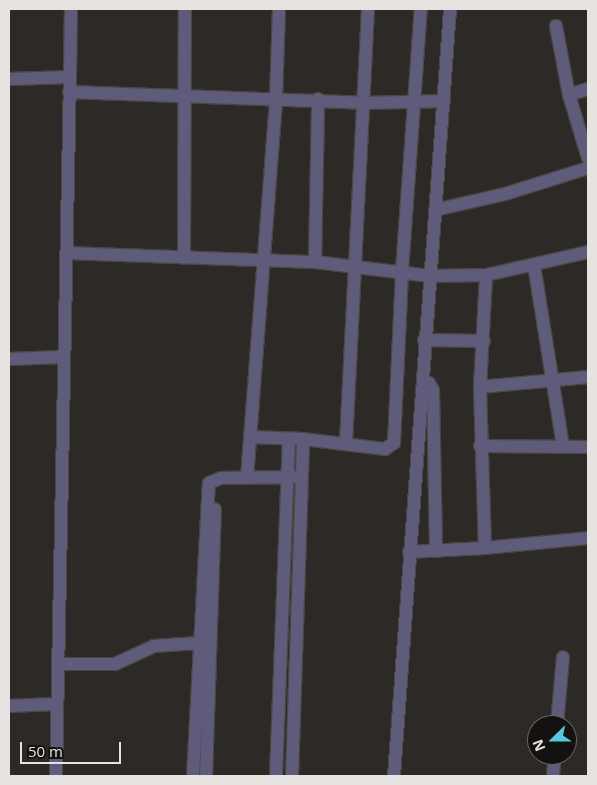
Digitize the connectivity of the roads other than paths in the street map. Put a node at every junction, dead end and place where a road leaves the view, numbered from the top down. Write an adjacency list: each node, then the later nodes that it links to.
1 (71, 9): 8 (street)
2 (185, 9): 13 (street)
3 (280, 9): 14 (street)
4 (368, 9): 18 (street)
5 (421, 9): 17 (street)
6 (450, 9): 16 (street)
7 (556, 26): 12 (street)
8 (70, 78): 9 (street); 11 (street)
9 (9, 79)
10 (588, 89): 12 (street)
11 (69, 92): 13 (street); 23 (street)
12 (569, 95): 19 (street)
13 (184, 97): 14 (street); 24 (street)
14 (276, 99): 15 (street); 25 (street)
15 (318, 99): 18 (street); 26 (street)
16 (444, 101): 17 (street); 21 (street)
17 (416, 102): 18 (street); 29 (street)
18 (364, 103): 28 (street)
19 (588, 158)
20 (588, 168): 21 (street)
21 (435, 210): 31 (street)
22 (588, 252): 27 (street)
23 (66, 253): 24 (street); 34 (street)
24 (184, 258): 25 (street)
25 (263, 261): 26 (street); 40 (street)
26 (315, 262): 28 (street)
27 (534, 265): 30 (street); 38 (street)
28 (356, 266): 29 (street); 43 (street)
29 (402, 271): 31 (street); 43 (street)
30 (486, 275): 31 (street); 33 (street)
31 (430, 276): 32 (street)
32 (424, 340): 33 (street); 37 (street)
33 (484, 341): 39 (street)
34 (62, 357): 35 (street); 57 (street)
35 (9, 360)
36 (588, 377): 38 (street)
37 (423, 381): 53 (street); 54 (street)
38 (554, 381): 39 (street); 45 (street)
39 (480, 387): 44 (street)
40 (250, 437): 41 (street); 50 (street)
41 (289, 438): 42 (street); 47 (street)
42 (302, 439): 43 (street); 48 (street)
43 (346, 443)
44 (480, 446): 45 (street); 52 (street)
45 (563, 446): 46 (street)
46 (588, 447)
47 (286, 477): 48 (street); 50 (street); 64 (street)
48 (302, 477): 65 (street)
49 (221, 478): 50 (street); 55 (street); 63 (street)
50 (247, 478)
51 (588, 538): 52 (street)
52 (485, 548): 53 (street)
53 (436, 550): 54 (street)
54 (409, 552): 66 (street)
55 (198, 644): 57 (street); 62 (street)
56 (563, 657): 60 (street)
57 (58, 664): 58 (street)
58 (56, 704): 59 (street); 61 (street)
59 (9, 706)
60 (558, 715)
61 (56, 776)
62 (193, 776)
63 (206, 776)
64 (276, 776)
65 (292, 776)
66 (394, 776)

